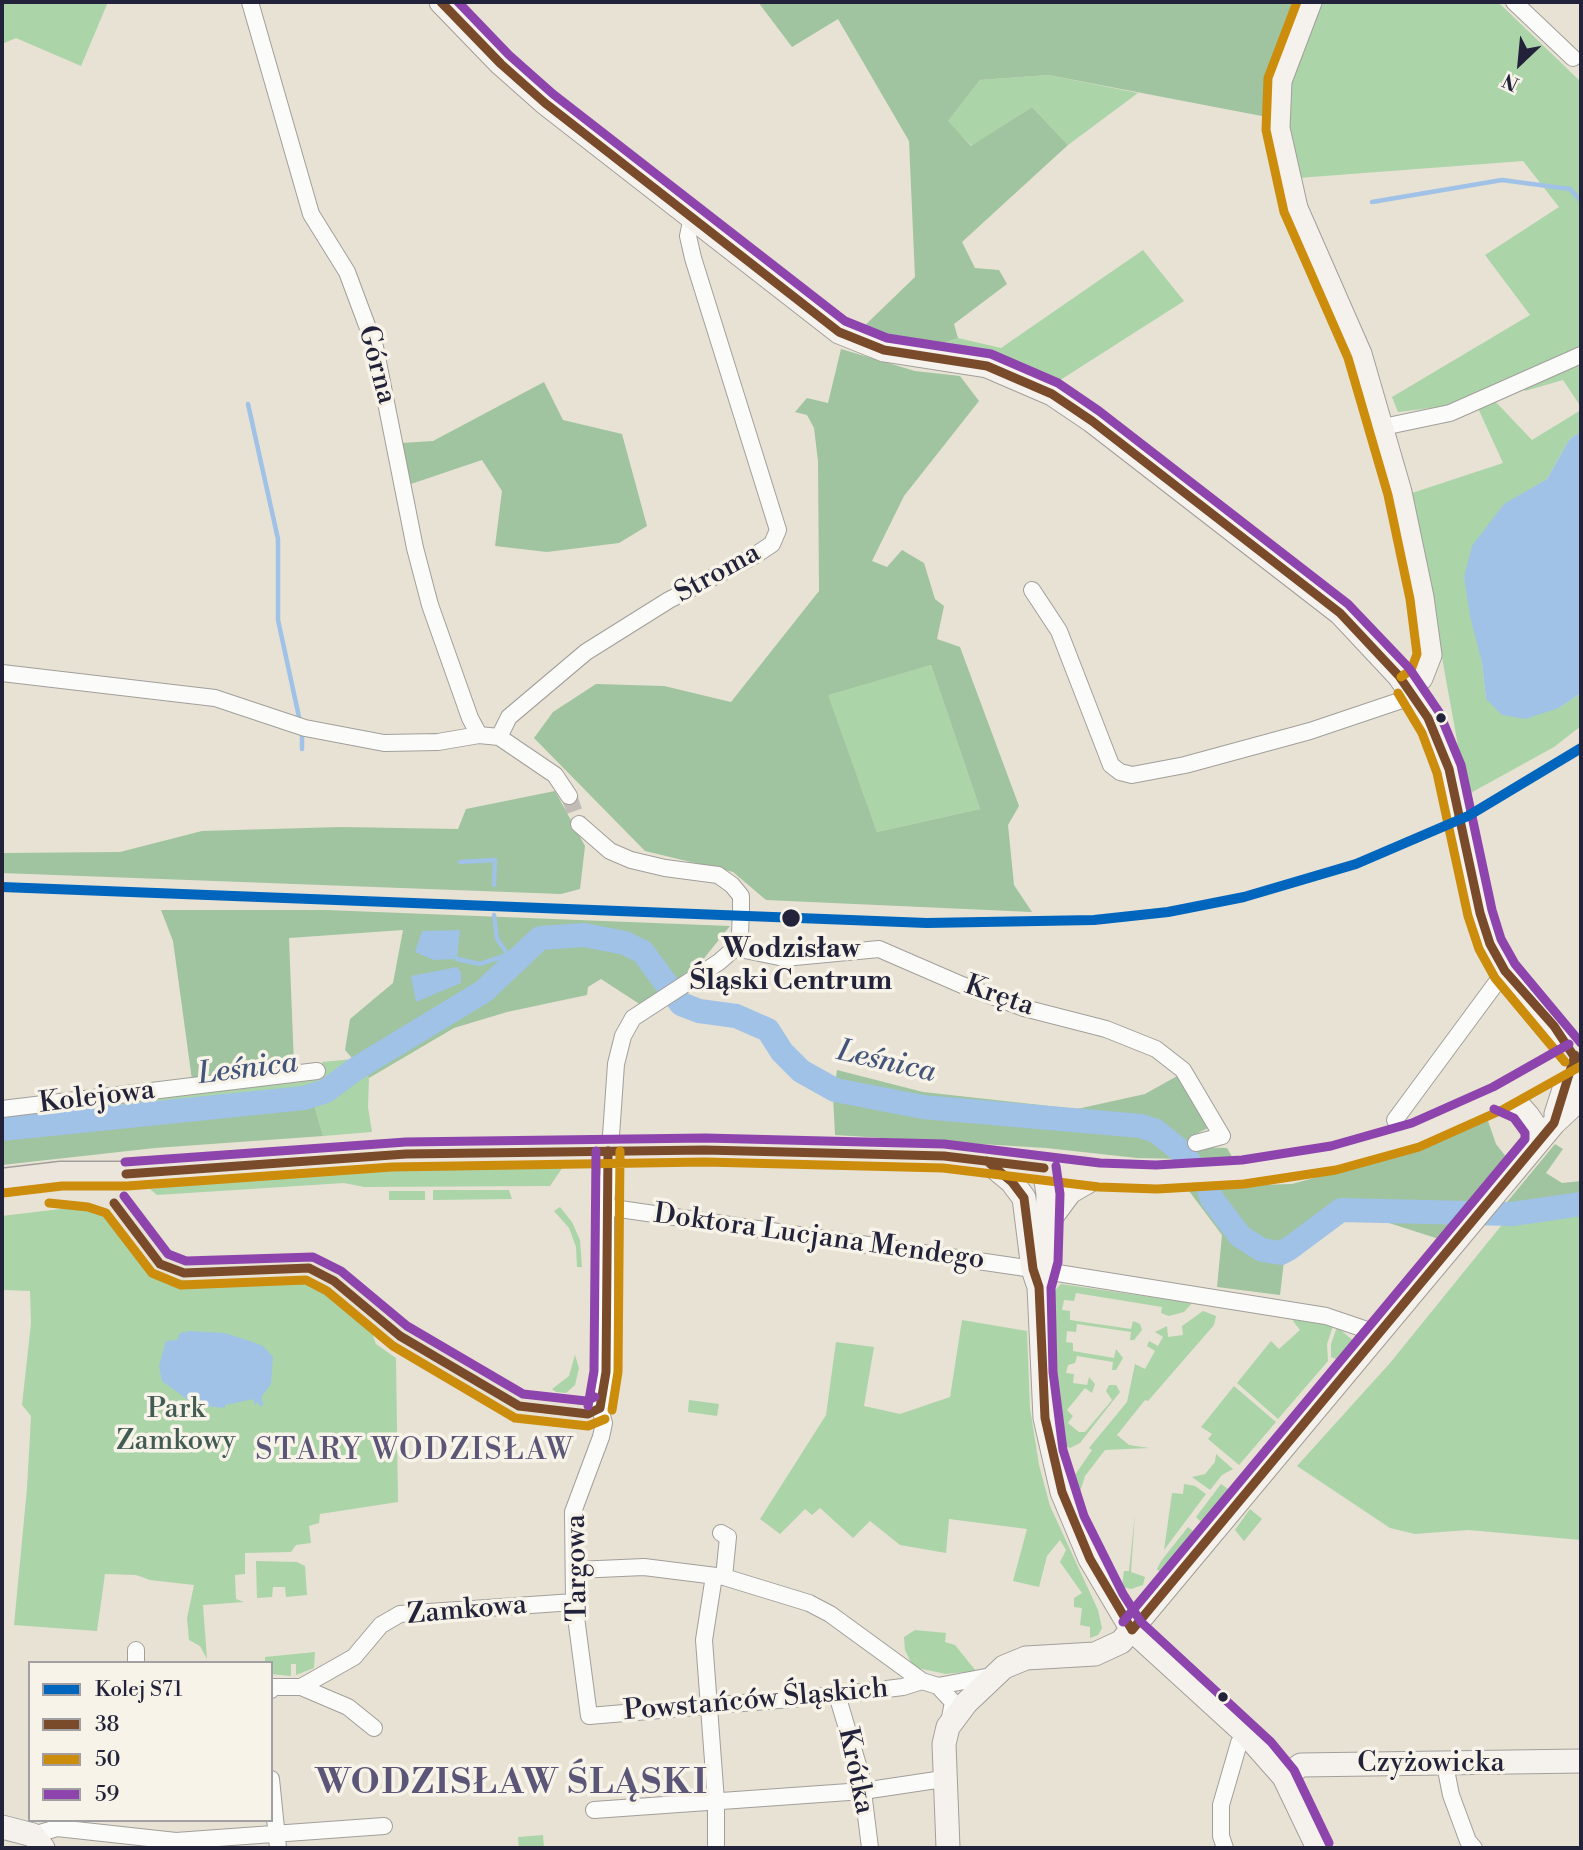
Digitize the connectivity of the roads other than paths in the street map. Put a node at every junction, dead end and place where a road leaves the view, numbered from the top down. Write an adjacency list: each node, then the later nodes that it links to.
1 (250, 2): 12 (street, Górna)
2 (441, 2): 6 (street)
3 (1310, 2): 8 (street)
4 (1514, 2): 5 (street)
5 (1573, 58)
6 (692, 218): 11 (street); 13 (street, Stroma)
7 (1581, 355): 8 (street)
8 (1383, 427): 11 (street)
9 (1032, 590): 11 (street)
10 (2, 673): 12 (street)
11 (1411, 692): 17 (street)
12 (480, 736): 13 (street)
13 (499, 737): 14 (street)
14 (569, 796)
15 (579, 824): 16 (street)
16 (735, 948): 25 (street, Kręta); 27 (street, Targowa)
17 (1504, 971): 18 (street); 23 (street)
18 (1579, 1058): 21 (main road); 24 (street)
19 (317, 1071): 22 (street, Kolejowa)
20 (1581, 1086): 24 (street)
21 (1499, 1098): 26 (street); 31 (main road)
22 (2, 1109)
23 (1395, 1119)
24 (1554, 1123): 26 (street)
25 (1196, 1143)
26 (1538, 1143): 38 (street)
27 (608, 1151): 28 (main road); 30 (main road); 35 (street, Targowa)
28 (986, 1161): 29 (main road); 34 (street)
29 (1044, 1168): 31 (main road); 34 (street); 36 (street)
30 (126, 1174): 32 (main road); 33 (main road)
31 (1099, 1175): 36 (street)
32 (2, 1181)
33 (2, 1196)
34 (1024, 1198): 37 (street)
35 (606, 1207): 37 (street, Doktora Lucjana Mendego); 40 (street, Targowa)
36 (1047, 1223): 37 (street)
37 (1039, 1276): 38 (street, Doktora Lucjana Mendego); 43 (street)
38 (1379, 1334): 43 (street)
39 (722, 1534): 41 (street)
40 (576, 1570): 41 (street); 42 (street, Targowa)
41 (719, 1577): 45 (street); 49 (street)
42 (574, 1602): 46 (street, Zamkowa); 50 (street, Targowa)
43 (1132, 1630): 44 (street); 53 (street)
44 (991, 1676): 45 (street, Powstańców Śląskich); 51 (street)
45 (930, 1684): 48 (street, Powstańców Śląskich); 51 (street)
46 (301, 1687): 47 (street); 52 (street)
47 (273, 1688)
48 (837, 1695): 49 (street, Powstańców Śląskich); 58 (street, Krótka)
49 (709, 1706): 50 (street, Powstańców Śląskich); 60 (street)
50 (589, 1716)
51 (948, 1727): 57 (street)
52 (374, 1728)
53 (1246, 1734): 56 (street); 72 (street)
54 (1581, 1761): 55 (street, Czyżowicka)
55 (1445, 1765): 56 (street, Czyżowicka); 74 (street)
56 (1284, 1777): 73 (street)
57 (943, 1779): 58 (street); 71 (street)
58 (863, 1791): 60 (street); 70 (street, Krótka)
59 (273, 1800): 65 (street)
60 (716, 1801): 61 (street); 69 (street)
61 (594, 1810)
62 (137, 1822): 67 (street)
63 (2, 1826): 68 (street)
64 (384, 1826): 65 (street)
65 (277, 1841): 67 (street)
66 (2, 1843): 68 (street)
67 (137, 1843): 68 (street)
68 (40, 1844)
69 (716, 1848)
70 (870, 1848)
71 (948, 1848)
72 (1225, 1848)
73 (1318, 1848)
74 (1474, 1848)

